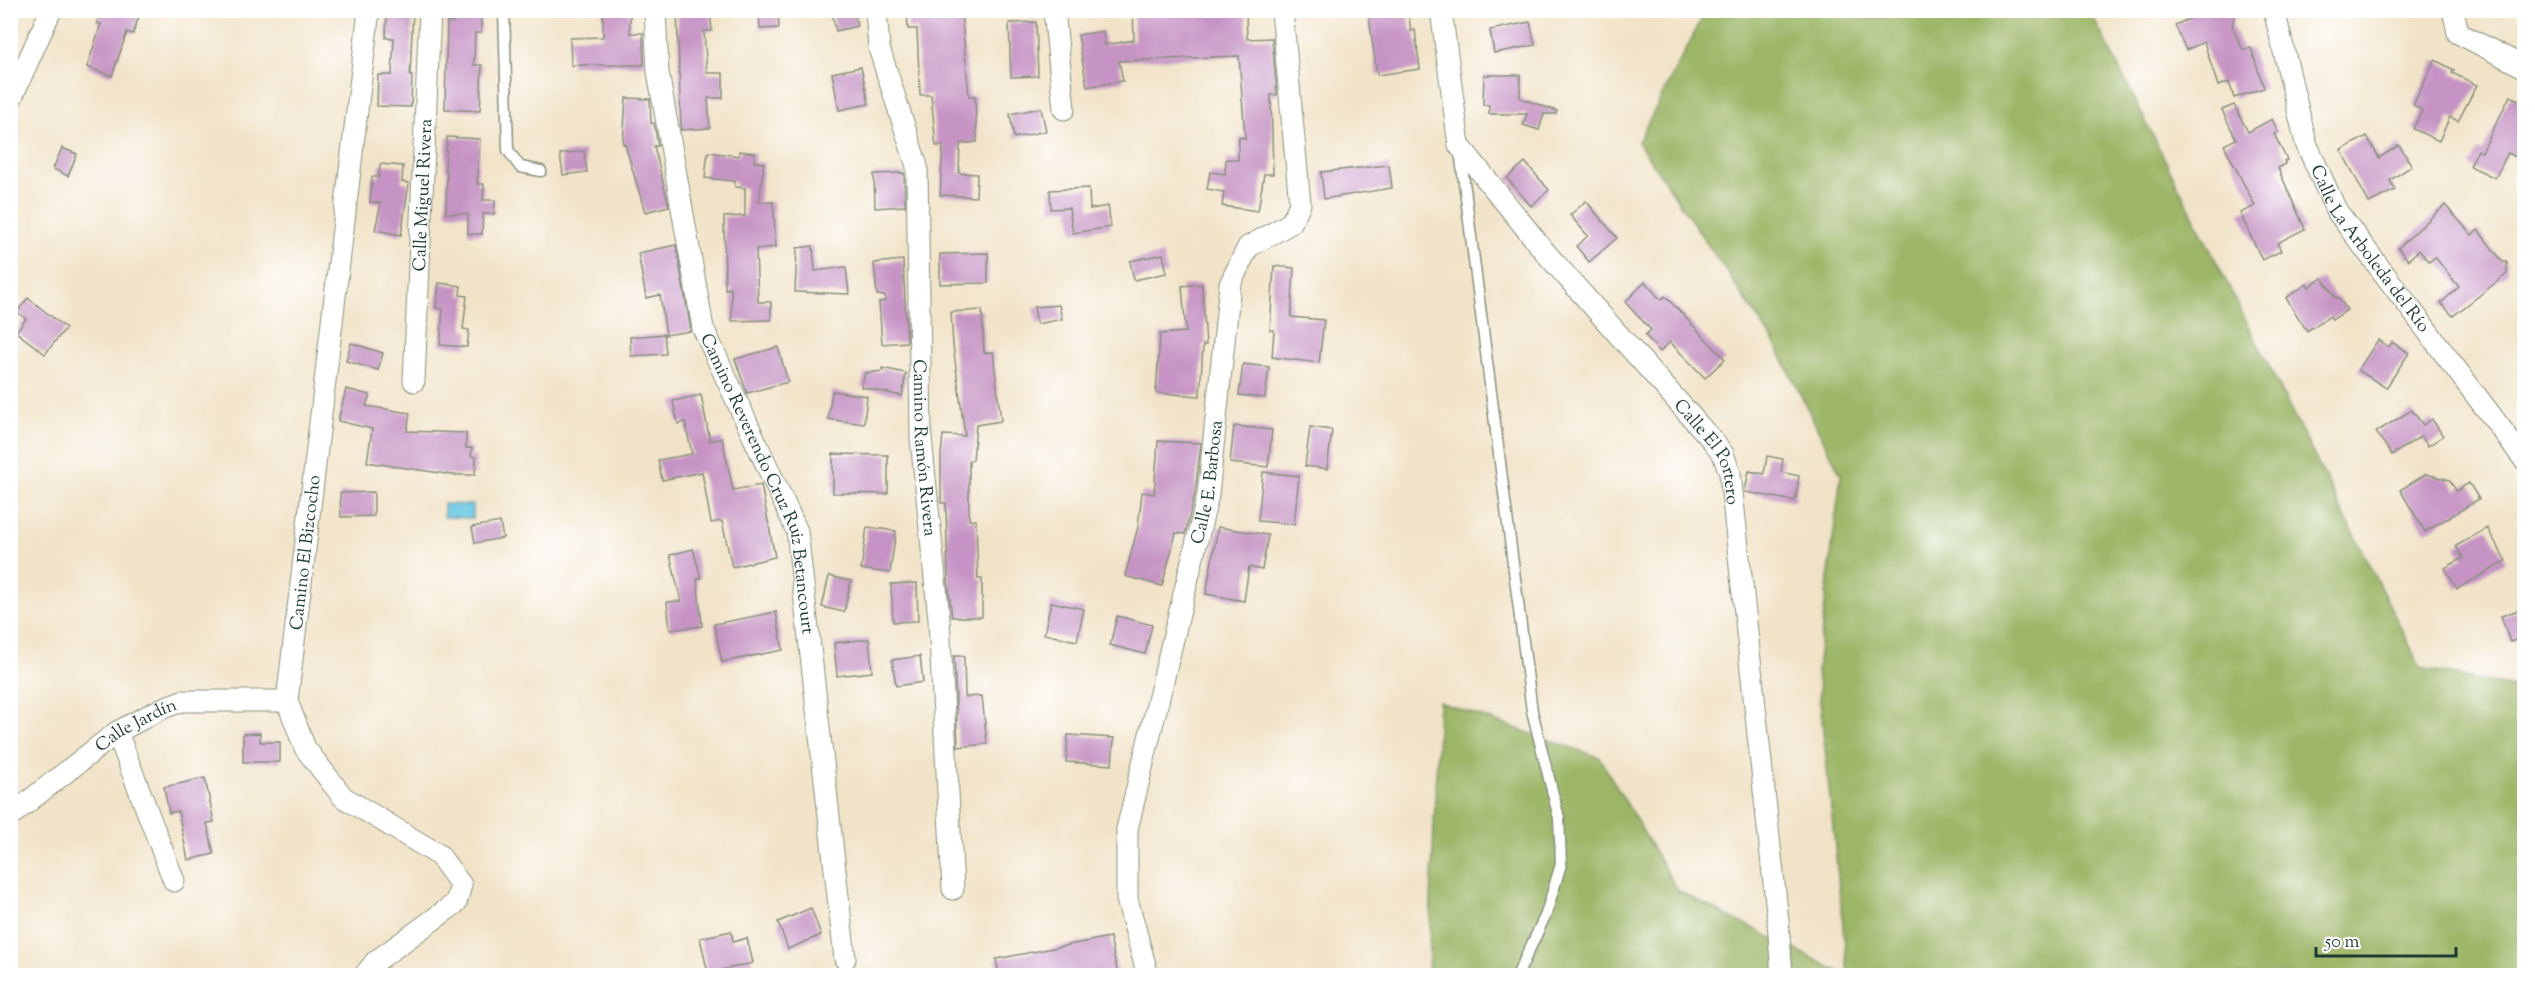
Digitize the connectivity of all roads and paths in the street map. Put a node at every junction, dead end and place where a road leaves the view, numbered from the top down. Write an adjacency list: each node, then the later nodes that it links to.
1 (51, 10): 13 (street)
2 (369, 10): 19 (street, Camino El Bizcocho)
3 (430, 10): 17 (street, Calle Miguel Rivera)
4 (504, 10): 16 (lane)
5 (655, 10): 24 (street, Camino Reverendo Cruz Ruiz Betancourt)
6 (876, 10): 23 (street, Camino Ramón Rivera)
7 (1054, 10): 14 (street)
8 (1282, 10): 26 (street, Calle E. Barbosa)
9 (1441, 10): 15 (street)
10 (2274, 10): 18 (street, Calle La Arboleda del Río)
11 (2453, 10): 12 (street)
12 (2524, 67)
13 (10, 101)
14 (1064, 109)
15 (1459, 145): 27 (lane); 28 (street, Calle El Portero)
16 (541, 171)
17 (414, 381)
18 (2524, 459)
19 (287, 701): 20 (street, Calle Jardín); 25 (street, Camino El Bizcocho)
20 (117, 732): 21 (street, Calle Jardín); 22 (street)
21 (10, 816)
22 (174, 881)
23 (953, 889)
24 (845, 959)
25 (364, 975)
26 (1148, 975)
27 (1517, 975)
28 (1782, 975)

